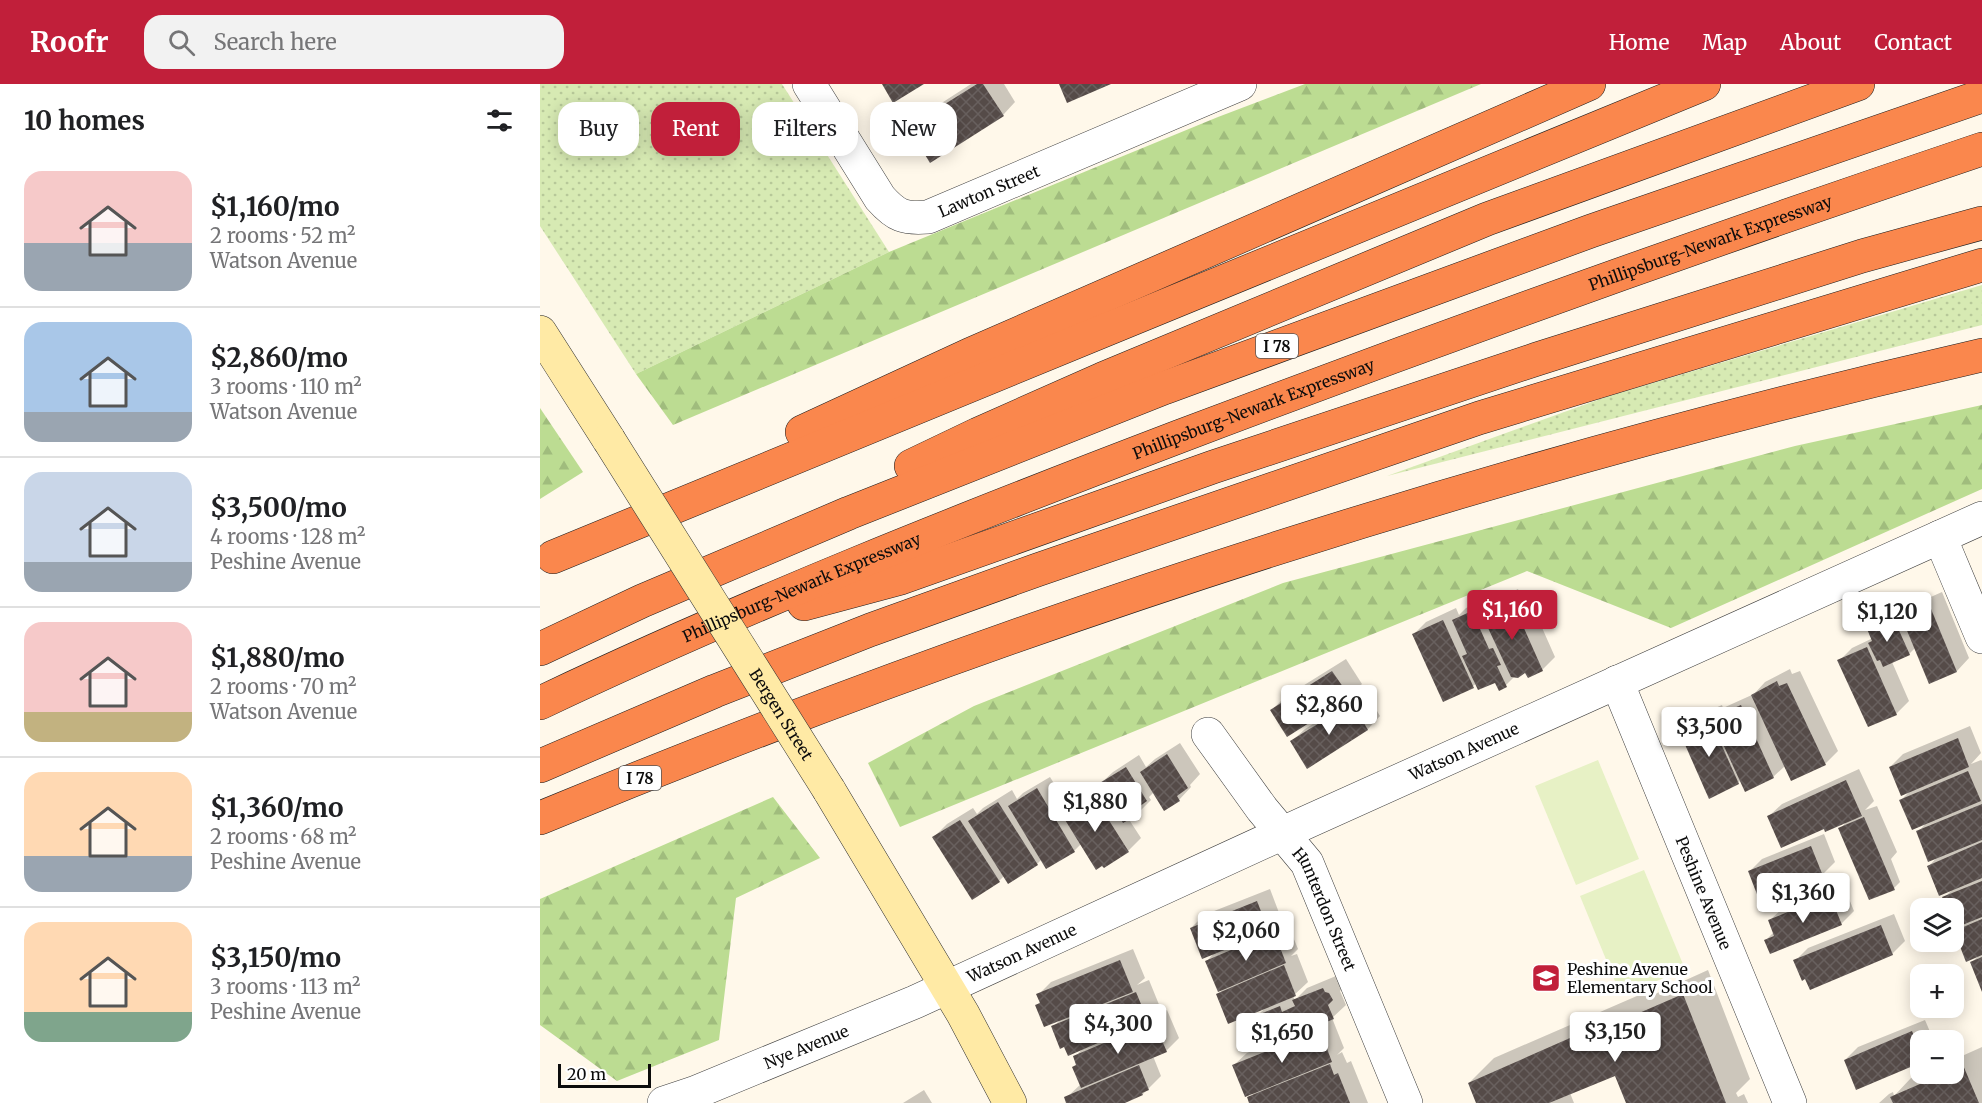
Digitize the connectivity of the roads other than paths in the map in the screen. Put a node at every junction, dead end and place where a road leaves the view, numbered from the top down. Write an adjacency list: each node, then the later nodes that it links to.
1 (809, 84): 2 (street, Lawton Street)
2 (1240, 84)
3 (1589, 84): 14 (highway)
4 (1704, 84): 14 (highway)
5 (1858, 84): 15 (highway)
6 (1982, 96): 15 (highway, I 78)
7 (1982, 149): 16 (highway, Phillipsburg-Newark Expressway)
8 (1982, 222): 16 (highway)
9 (1982, 265): 22 (highway)
10 (540, 332): 25 (main road, Bergen Street, bridge)
11 (1982, 355): 23 (highway, I 78)
12 (1982, 518): 13 (street, Watson Avenue)
13 (1940, 537): 17 (street); 19 (street, Watson Avenue)
14 (547, 560)
15 (585, 629): 18 (highway, I 78)
16 (683, 637): 20 (highway, Phillipsburg-Newark Expressway)
17 (1982, 637)
18 (540, 649)
19 (1617, 682): 24 (street, Watson Avenue); 29 (street, Peshine Avenue)
20 (540, 703)
21 (1208, 734): 24 (street, Hunterdon Street)
22 (540, 766)
23 (540, 818)
24 (1282, 834): 25 (street, Watson Avenue); 28 (street, Hunterdon Street)
25 (947, 987): 26 (street, Nye Avenue); 27 (main road, Bergen Street)
26 (664, 1103)
27 (1010, 1103)
28 (1406, 1103)
29 (1790, 1103)

